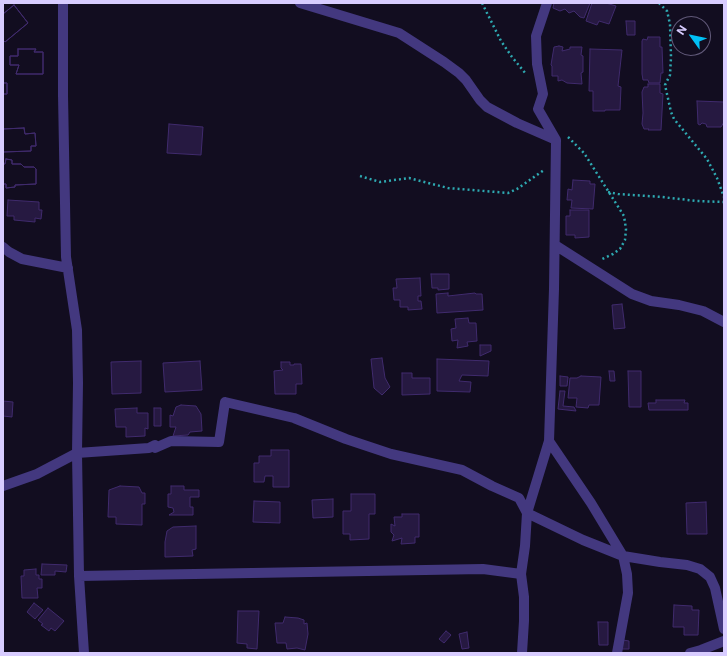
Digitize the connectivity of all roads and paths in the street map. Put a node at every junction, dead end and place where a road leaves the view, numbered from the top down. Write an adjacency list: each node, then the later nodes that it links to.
1 (63, 3): 17 (street)
2 (300, 3): 8 (street)
3 (482, 3): 6 (path)
4 (547, 3): 8 (street)
5 (659, 3): 12 (path)
6 (531, 78)
7 (567, 136): 11 (path)
8 (556, 140): 9 (street)
9 (556, 162): 10 (path); 14 (street)
10 (360, 176)
11 (608, 192): 13 (path); 16 (path)
12 (724, 197)
13 (724, 202)
14 (555, 245): 16 (street); 19 (street)
15 (3, 247): 17 (street)
16 (586, 265): 18 (street)
17 (68, 268): 20 (street)
18 (724, 322)
19 (549, 441): 22 (street); 23 (street)
20 (77, 453): 21 (street); 22 (street); 25 (street)
21 (3, 486)
22 (527, 513): 23 (street); 24 (street)
23 (623, 556): 26 (street); 30 (street)
24 (521, 574): 25 (street); 29 (street)
25 (79, 576): 28 (street)
26 (724, 629)
27 (724, 641): 31 (street)
28 (84, 653)
29 (522, 653)
30 (617, 653)
31 (690, 653)

